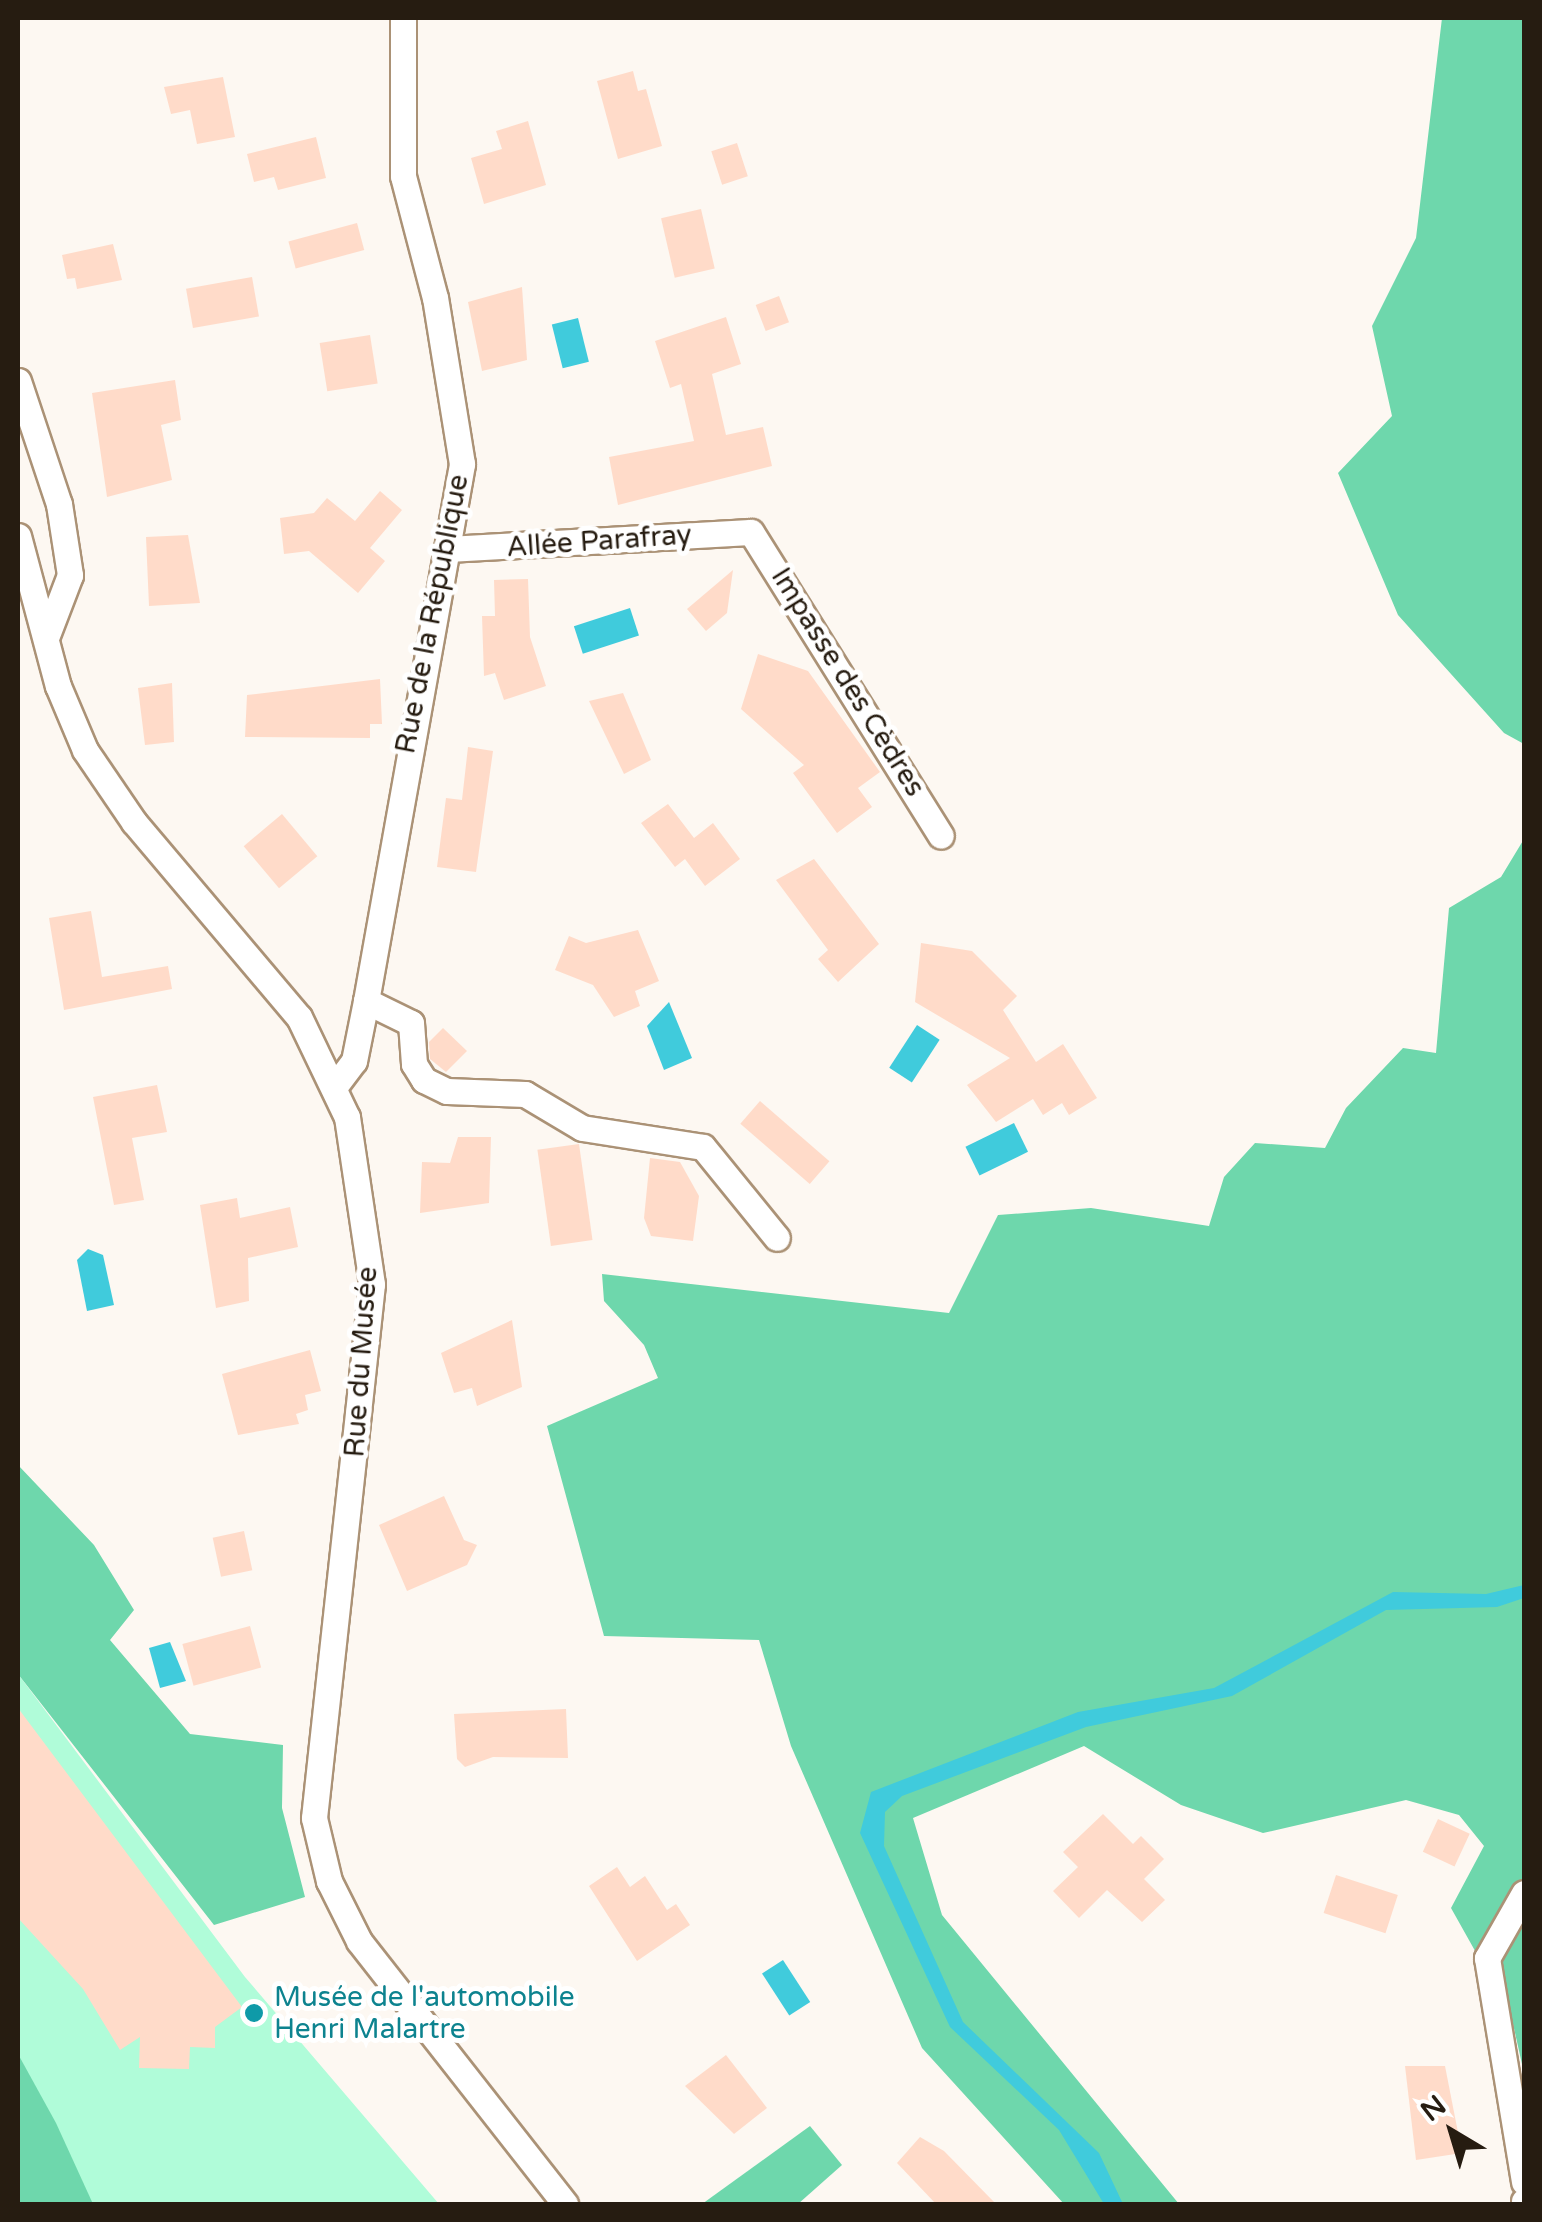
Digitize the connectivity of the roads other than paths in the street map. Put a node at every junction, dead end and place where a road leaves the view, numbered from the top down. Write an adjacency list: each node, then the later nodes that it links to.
1 (402, 18): 5 (street, Rue de la République)
2 (18, 381): 6 (street)
3 (751, 532): 5 (street, Allée Parafray); 7 (street, Impasse des Cèdres)
4 (18, 536): 6 (street, Rue du Musée)
5 (447, 548): 8 (street, Rue de la République)
6 (46, 638): 9 (street, Rue du Musée)
7 (941, 836)
8 (366, 1001): 9 (street, Rue de la République); 10 (street)
9 (335, 1086): 13 (street, Rue du Musée)
10 (777, 1238)
11 (1524, 1893): 12 (street)
12 (1524, 2182)
13 (565, 2204)

